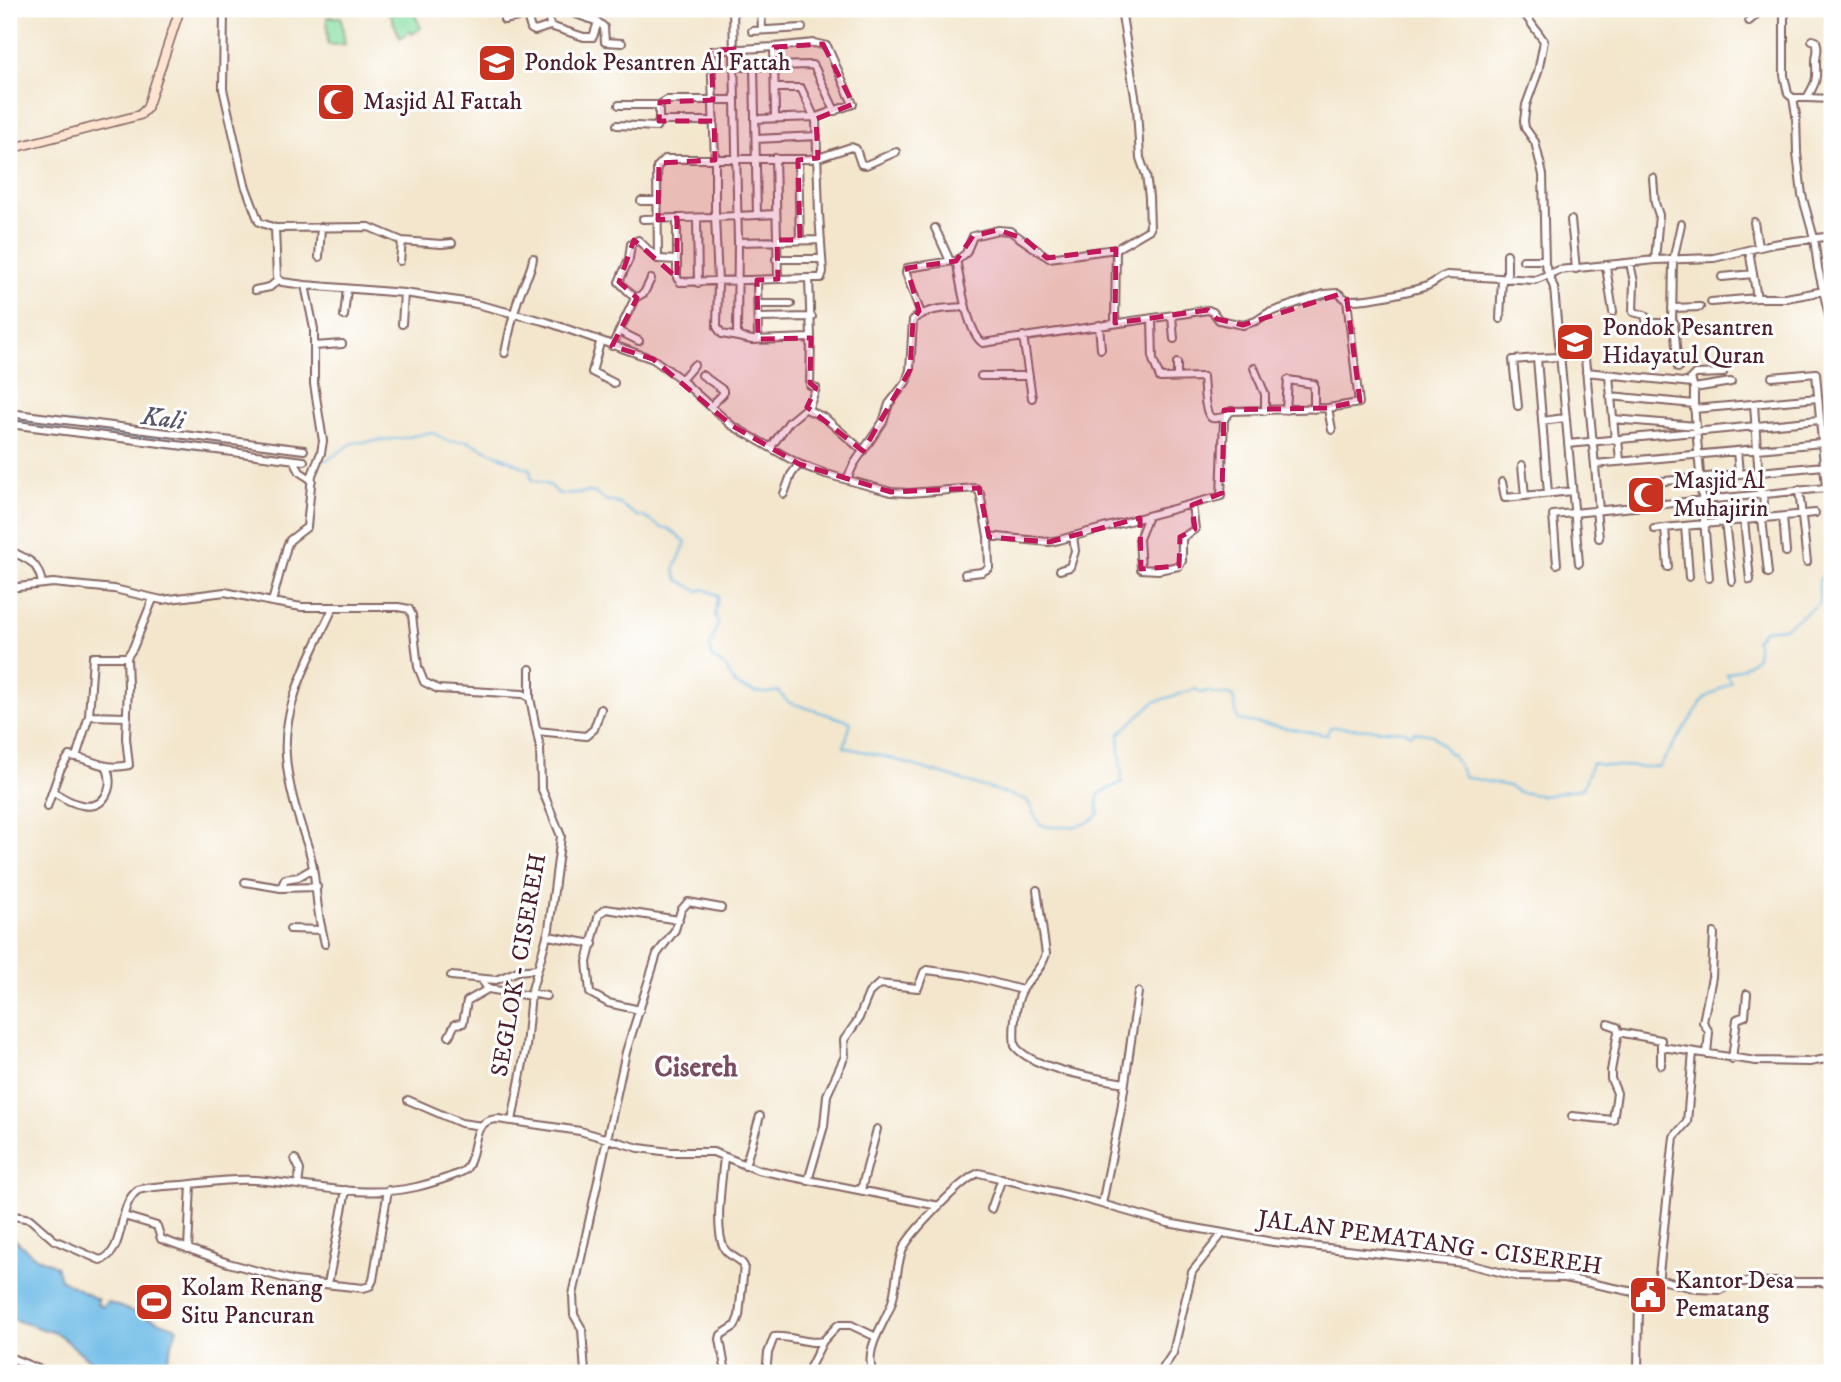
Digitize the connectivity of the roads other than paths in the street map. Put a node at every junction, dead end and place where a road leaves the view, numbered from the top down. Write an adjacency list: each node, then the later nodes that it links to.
1 (180, 9): 43 (street)
2 (224, 9): 66 (street)
3 (548, 9): 15 (street)
4 (562, 9): 14 (street)
5 (733, 9): 22 (street)
6 (761, 9): 17 (street)
7 (1121, 9): 77 (street)
8 (1521, 9): 87 (street)
9 (1762, 9): 13 (street)
10 (1788, 9): 28 (street)
11 (526, 12): 12 (street); 15 (street)
12 (504, 20)
13 (1749, 21)
14 (598, 22): 15 (street); 20 (street)
15 (550, 26)
16 (802, 28): 17 (street)
17 (762, 30): 18 (street)
18 (752, 31)
19 (1812, 40): 27 (street)
20 (622, 43)
21 (774, 47): 22 (street); 23 (street); 34 (street)
22 (734, 49): 24 (street); 30 (street)
23 (775, 66): 25 (street); 26 (street); 34 (street)
24 (734, 67): 25 (street); 31 (street)
25 (754, 67): 37 (street)
26 (775, 88): 35 (street); 36 (street)
27 (1807, 98): 28 (street); 29 (street)
28 (1793, 99): 69 (street)
29 (1832, 99)
30 (713, 100): 31 (street); 33 (street); 39 (street)
31 (734, 100): 48 (street)
32 (619, 105): 33 (street)
33 (659, 105): 38 (street)
34 (835, 111): 35 (street)
35 (816, 117): 36 (street); 41 (street)
36 (775, 118): 37 (street)
37 (756, 119): 42 (street)
38 (659, 121): 39 (street); 40 (street)
39 (715, 121): 50 (street)
40 (617, 125)
41 (817, 136): 42 (street); 47 (street)
42 (756, 139): 45 (street)
43 (9, 149)
44 (896, 152): 47 (street)
45 (756, 158): 46 (street); 48 (street); 55 (street)
46 (775, 158): 49 (street); 54 (street)
47 (818, 158): 49 (street); 72 (street)
48 (736, 159): 50 (street); 57 (street)
49 (798, 159): 71 (street)
50 (716, 160): 53 (street); 56 (street)
51 (1653, 178): 88 (street)
52 (641, 201): 53 (street)
53 (657, 201): 61 (street)
54 (776, 214): 55 (street); 70 (street)
55 (757, 215): 57 (street)
56 (715, 217): 57 (street); 59 (street); 105 (street)
57 (737, 217): 74 (street)
58 (677, 218): 59 (street); 61 (street); 85 (street)
59 (697, 218): 106 (street)
60 (643, 219): 61 (street)
61 (658, 220): 82 (street)
62 (1571, 220): 94 (street)
63 (1754, 222): 76 (street)
64 (1681, 224): 90 (street)
65 (321, 227): 66 (street); 73 (street); 80 (street)
66 (275, 228): 103 (street)
67 (935, 228): 91 (street)
68 (1832, 236): 69 (street)
69 (1814, 239): 76 (street); 110 (street)
70 (777, 240): 71 (street); 74 (street); 83 (street)
71 (800, 240): 72 (street)
72 (821, 240): 84 (street)
73 (402, 241): 75 (street); 89 (street)
74 (738, 242): 104 (street)
75 (452, 243)
76 (1758, 247): 78 (street)
77 (1116, 249): 91 (street); 130 (street)
78 (1749, 250): 90 (street); 96 (street)
79 (1507, 254): 101 (street)
80 (319, 257)
81 (533, 258): 122 (street)
82 (658, 259): 85 (street); 112 (street)
83 (776, 259): 84 (street); 100 (street)
84 (822, 259): 98 (street)
85 (677, 260): 106 (street)
86 (1523, 260): 87 (street)
87 (1545, 260): 95 (street)
88 (1655, 260): 90 (street); 92 (street)
89 (400, 261)
90 (1673, 261): 120 (street)
91 (953, 262): 118 (street); 123 (street)
92 (1630, 263): 93 (street); 131 (street)
93 (1606, 267): 94 (street); 121 (street)
94 (1576, 269): 95 (street)
95 (1549, 272): 101 (street); 148 (street)
96 (1753, 274): 97 (street); 113 (street)
97 (1722, 276)
98 (809, 278): 100 (street); 126 (street)
99 (651, 279): 112 (street)
100 (778, 279): 102 (street)
101 (1504, 279): 114 (street); 128 (street)
102 (757, 280): 104 (street); 116 (street)
103 (278, 281): 107 (street); 109 (street)
104 (737, 281): 105 (street); 136 (street)
105 (718, 282): 106 (street); 136 (street)
106 (698, 283)
107 (305, 285): 108 (street); 144 (street)
108 (347, 289): 111 (street); 124 (street)
109 (255, 290)
110 (1824, 290): 113 (street); 134 (street)
111 (404, 293): 122 (street); 132 (street)
112 (635, 298): 135 (street)
113 (1757, 298): 115 (street)
114 (1347, 300): 125 (street); 175 (street)
115 (1711, 302)
116 (759, 304): 117 (street); 127 (street)
117 (791, 304)
118 (966, 307): 123 (street); 137 (street)
119 (1700, 307): 120 (street)
120 (1672, 308): 131 (street)
121 (1612, 312)
122 (514, 313): 142 (street); 147 (street)
123 (921, 314): 196 (street)
124 (344, 316)
125 (1172, 316): 129 (street); 139 (street)
126 (812, 317): 127 (street); 138 (street)
127 (758, 318): 140 (street)
128 (1500, 318)
129 (1152, 319): 130 (street); 161 (street)
130 (1115, 323): 133 (street)
131 (1672, 323): 154 (street)
132 (402, 324)
133 (1099, 325): 137 (street); 146 (street)
134 (1832, 329)
135 (619, 331): 141 (street); 145 (street)
136 (738, 337): 140 (street)
137 (1023, 337): 159 (street)
138 (811, 338): 140 (street); 174 (street)
139 (1174, 339)
140 (758, 340)
141 (639, 341)
142 (600, 343): 145 (street); 165 (street)
143 (342, 344): 144 (street)
144 (314, 346): 211 (street)
145 (612, 346): 163 (street)
146 (1101, 349)
147 (505, 353)
148 (1559, 357): 149 (street); 181 (street)
149 (1537, 358): 171 (street); 184 (street)
150 (1585, 358): 155 (street)
151 (1177, 363): 161 (street)
152 (694, 365): 163 (street)
153 (1254, 368): 178 (street)
154 (1678, 368)
155 (1586, 372): 160 (street); 190 (street)
156 (1723, 373): 166 (street)
157 (702, 375): 173 (street)
158 (981, 376): 159 (street)
159 (1029, 376): 168 (street)
160 (1609, 376): 166 (street); 167 (street)
161 (1177, 377): 180 (street)
162 (1772, 377): 169 (street)
163 (681, 380): 173 (street)
164 (1731, 382): 166 (street)
165 (614, 383)
166 (1693, 386): 172 (street)
167 (1610, 396): 172 (street); 182 (street)
168 (1032, 398)
169 (1818, 398): 170 (street); 183 (street)
170 (1754, 404): 172 (street); 186 (street)
171 (1518, 406)
172 (1694, 406): 187 (street)
173 (711, 407): 193 (street)
174 (807, 407): 193 (street); 196 (street)
175 (1328, 408): 176 (street); 188 (street)
176 (1314, 409): 177 (street); 177 (street)
177 (1286, 410): 178 (street)
178 (1265, 411): 180 (street)
179 (9, 413): 198 (street)
180 (1224, 417): 221 (street)
181 (1565, 418): 184 (street); 192 (street)
182 (1613, 419): 187 (street); 189 (street)
183 (1819, 420): 186 (street); 191 (street)
184 (1542, 421): 216 (street)
185 (9, 425): 198 (street)
186 (1755, 426): 187 (street); 194 (street)
187 (1696, 429): 189 (street); 199 (street)
188 (1332, 430)
189 (1616, 439): 190 (street); 202 (street)
190 (1593, 442): 192 (street); 204 (street)
191 (1822, 443): 194 (street); 206 (street)
192 (1568, 444): 215 (street)
193 (771, 447): 203 (street)
194 (1757, 449): 197 (street); 207 (street)
195 (304, 450): 198 (street)
196 (863, 451): 210 (street)
197 (1737, 451): 199 (street); 208 (street)
198 (272, 453): 200 (street)
199 (1698, 454): 202 (street); 209 (street)
200 (294, 461): 201 (street); 211 (street)
201 (304, 461)
202 (1620, 461): 204 (street)
203 (799, 464): 210 (street); 217 (street)
204 (1595, 464): 224 (street)
205 (1522, 465): 219 (street)
206 (1824, 466): 207 (street); 214 (street)
207 (1759, 471): 208 (street); 218 (street)
208 (1740, 473): 209 (street)
209 (1700, 477): 213 (street); 220 (street)
210 (847, 479): 237 (street)
211 (312, 480): 256 (street)
212 (1502, 482): 219 (street)
213 (1654, 482): 222 (street); 223 (street)
214 (1800, 490): 218 (street); 227 (street)
215 (1572, 491): 216 (street); 225 (street)
216 (1548, 493): 219 (street)
217 (784, 494)
218 (1761, 494): 220 (street); 230 (street)
219 (1525, 496)
220 (1702, 499): 222 (street); 233 (street)
221 (1192, 505): 228 (street); 228 (street)
222 (1657, 505): 223 (street)
223 (1638, 506): 224 (street)
224 (1597, 510): 225 (street); 239 (street)
225 (1574, 512): 243 (street); 244 (street)
226 (1815, 513): 227 (street)
227 (1802, 515): 229 (street); 242 (street)
228 (1148, 516): 238 (street)
229 (1783, 517): 230 (street); 241 (street)
230 (1764, 518): 231 (street); 248 (street)
231 (1744, 520): 232 (street); 252 (street)
232 (1725, 522): 233 (street); 251 (street)
233 (1704, 524): 234 (street); 250 (street)
234 (1685, 526): 235 (street); 249 (street)
235 (1665, 528): 236 (street); 245 (street)
236 (1654, 529)
237 (988, 536): 238 (street); 247 (street)
238 (1073, 536): 246 (street)
239 (1599, 538)
240 (9, 550): 253 (street)
241 (1786, 552)
242 (1807, 562)
243 (1579, 563)
244 (1557, 564)
245 (1668, 567)
246 (1060, 570)
247 (965, 573)
248 (1769, 573)
249 (1689, 577)
250 (1709, 578)
251 (1732, 580)
252 (1750, 580)
253 (42, 583): 254 (street); 255 (street)
254 (9, 588)
255 (153, 599): 256 (street); 258 (street)
256 (272, 602): 257 (street)
257 (333, 608): 260 (street); 271 (street)
258 (127, 657): 262 (street); 263 (street)
259 (530, 669): 260 (street, SEGLOK - CISEREH)
260 (530, 698): 264 (street, SEGLOK - CISEREH)
261 (601, 709): 264 (street)
262 (89, 716): 263 (street); 265 (street)
263 (127, 717): 268 (street)
264 (537, 731): 266 (street, SEGLOK - CISEREH)
265 (76, 757): 268 (street); 269 (street)
266 (540, 757): 267 (street); 281 (street, SEGLOK - CISEREH)
267 (530, 758)
268 (107, 768): 269 (street)
269 (54, 792): 270 (street)
270 (47, 807)
271 (312, 869): 273 (street); 274 (street)
272 (245, 881): 274 (street)
273 (317, 887): 274 (street); 279 (street)
274 (281, 888)
275 (1037, 890): 288 (street)
276 (721, 908): 277 (street)
277 (679, 920): 283 (street); 293 (street)
278 (290, 929): 279 (street)
279 (322, 930): 282 (street)
280 (1714, 933): 299 (street)
281 (548, 936): 283 (street); 284 (street, SEGLOK - CISEREH)
282 (325, 944)
283 (593, 944): 293 (street)
284 (537, 969): 286 (street); 290 (street, SEGLOK - CISEREH)
285 (452, 976): 286 (street)
286 (482, 980): 287 (street)
287 (488, 989): 290 (street); 296 (street)
288 (1022, 990): 303 (street); 315 (street)
289 (1138, 992): 303 (street)
290 (531, 994): 292 (street); 307 (street, SEGLOK - CISEREH)
291 (1747, 994): 301 (street)
292 (545, 996)
293 (640, 1010): 310 (street)
294 (1608, 1024): 295 (street)
295 (1619, 1032): 297 (street); 306 (street)
296 (449, 1036)
297 (1662, 1047): 298 (street); 302 (street)
298 (1693, 1052): 299 (street); 328 (street)
299 (1707, 1054): 301 (street)
300 (1832, 1058): 301 (street)
301 (1732, 1059)
302 (1661, 1065)
303 (1124, 1083): 321 (street)
304 (408, 1100): 308 (street)
305 (760, 1116): 313 (street)
306 (1572, 1116)
307 (512, 1121): 308 (street); 310 (street)
308 (482, 1126): 319 (street)
309 (877, 1129): 320 (street)
310 (607, 1139): 311 (street); 337 (street)
311 (723, 1157): 313 (street); 339 (street)
312 (295, 1159): 317 (street)
313 (745, 1166): 315 (street)
314 (1002, 1178): 321 (street, JALAN PEMATANG - CISEREH); 322 (street, JALAN PEMATANG - CISEREH); 323 (street)
315 (808, 1181): 320 (street)
316 (191, 1184): 317 (street); 325 (street); 327 (street)
317 (298, 1185): 318 (street)
318 (346, 1189): 319 (street); 329 (street)
319 (388, 1190): 329 (street)
320 (861, 1190): 322 (street)
321 (1102, 1204): 326 (street, JALAN PEMATANG - CISEREH)
322 (939, 1206): 332 (street, JALAN PEMATANG - CISEREH)
323 (991, 1209)
324 (9, 1216): 325 (street)
325 (124, 1216): 327 (street)
326 (1223, 1233): 331 (street, JALAN PEMATANG - CISEREH); 343 (street)
327 (188, 1249): 329 (street)
328 (1658, 1279): 330 (street); 331 (street)
329 (328, 1283)
330 (1832, 1288)
331 (1634, 1292): 344 (street, JALAN PEMATANG - CISEREH)
332 (877, 1337): 333 (street); 342 (street, JALAN PEMATANG - CISEREH)
333 (823, 1341): 340 (street); 341 (street)
334 (9, 1357): 336 (street)
335 (704, 1371): 338 (street); 339 (street)
336 (48, 1373)
337 (585, 1373)
338 (665, 1373)
339 (726, 1373)
340 (766, 1373)
341 (807, 1373)
342 (873, 1373)
343 (1160, 1373)
344 (1638, 1373)

